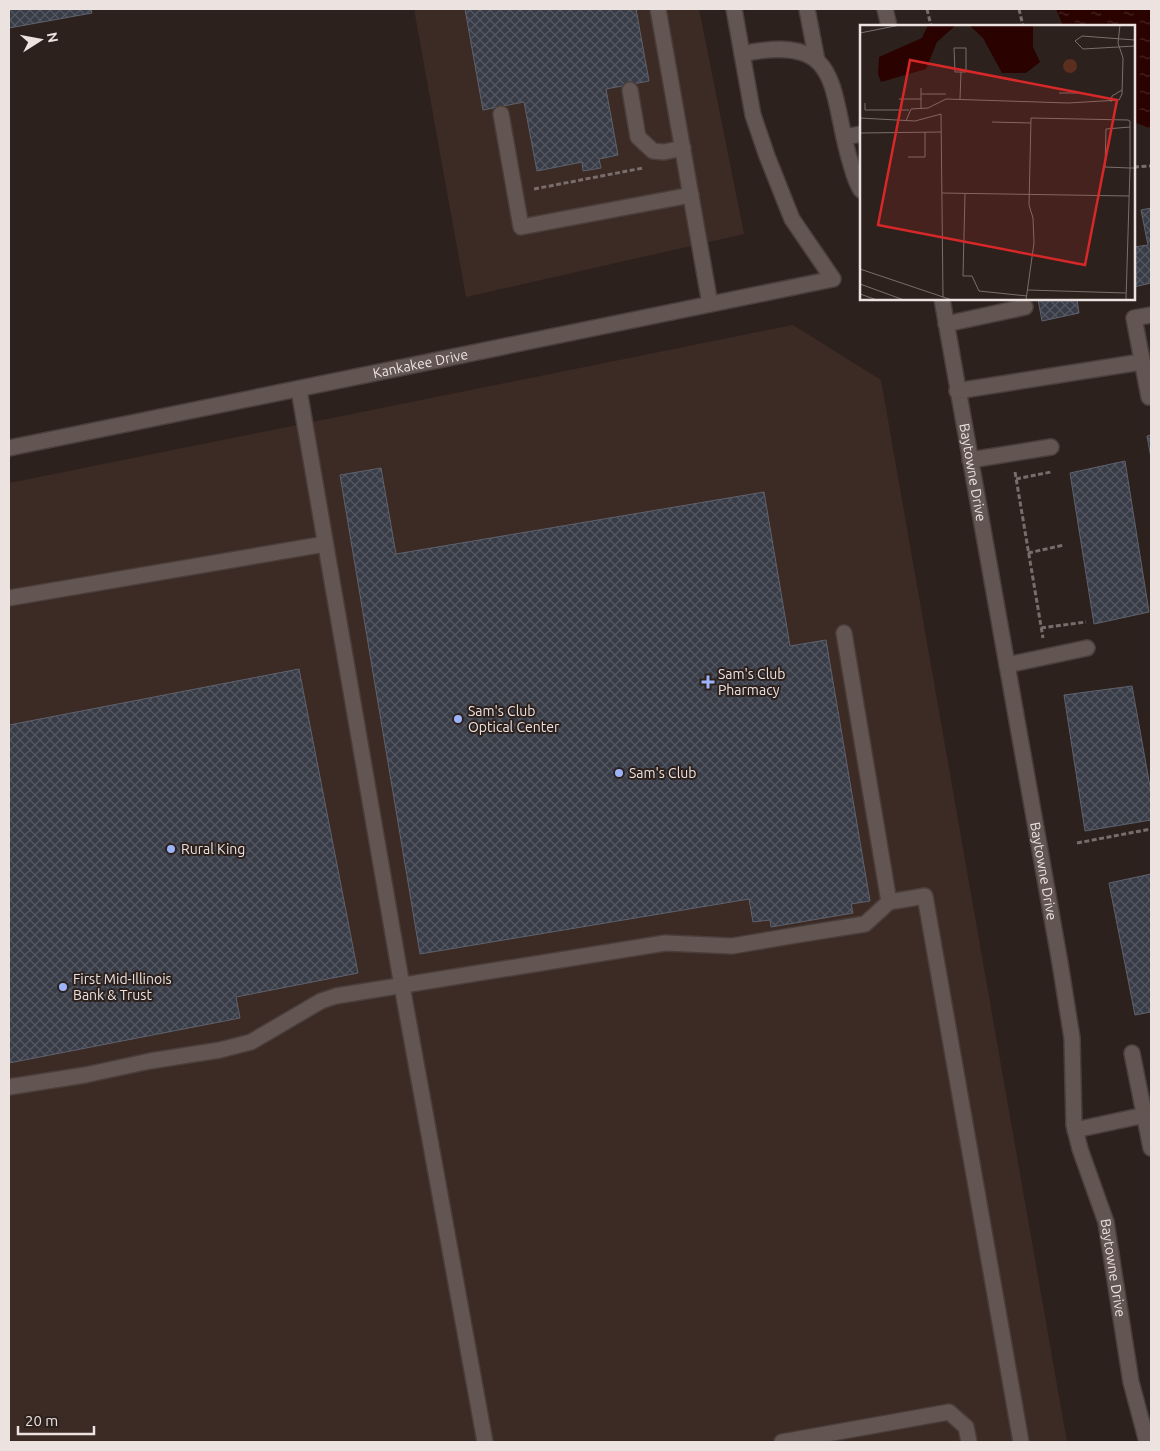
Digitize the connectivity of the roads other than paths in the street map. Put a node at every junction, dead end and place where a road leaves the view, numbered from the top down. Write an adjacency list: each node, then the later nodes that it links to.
1 (658, 9): 12 (street)
2 (734, 9): 6 (street)
3 (807, 9): 7 (street)
4 (885, 9): 5 (street)
5 (889, 25)
6 (742, 54): 7 (street); 16 (street, Kankakee Drive)
7 (817, 61): 11 (street)
8 (630, 90): 12 (street)
9 (501, 114): 14 (street)
10 (860, 134): 11 (street)
11 (844, 137): 13 (street)
12 (683, 148): 14 (street)
13 (860, 188)
14 (691, 195): 16 (street)
15 (942, 300): 19 (street, Baytowne Drive)
16 (710, 304): 21 (street, Kankakee Drive)
17 (1025, 307): 19 (street)
18 (1151, 315): 20 (street)
19 (946, 324): 22 (street, Baytowne Drive)
20 (1142, 362): 22 (street); 23 (street)
21 (299, 390): 25 (street, Kankakee Drive); 27 (street)
22 (958, 391): 26 (street, Baytowne Drive)
23 (1151, 396)
24 (1051, 447): 26 (street)
25 (9, 448)
26 (970, 460): 31 (street, Baytowne Drive)
27 (325, 544): 28 (street); 33 (street)
28 (9, 598)
29 (844, 633): 32 (street)
30 (1087, 648): 31 (street)
31 (1007, 665): 37 (street, Baytowne Drive)
32 (889, 902): 33 (street); 43 (street)
33 (402, 986): 35 (street); 40 (street)
34 (1132, 1053): 36 (street)
35 (9, 1087)
36 (1144, 1115): 37 (street); 38 (street)
37 (1075, 1130): 39 (street, Baytowne Drive)
38 (1151, 1148)
39 (1145, 1411): 44 (street, Baytowne Drive)
40 (485, 1442)
41 (782, 1442): 42 (street)
42 (969, 1442)
43 (1021, 1442)
44 (1147, 1442)

